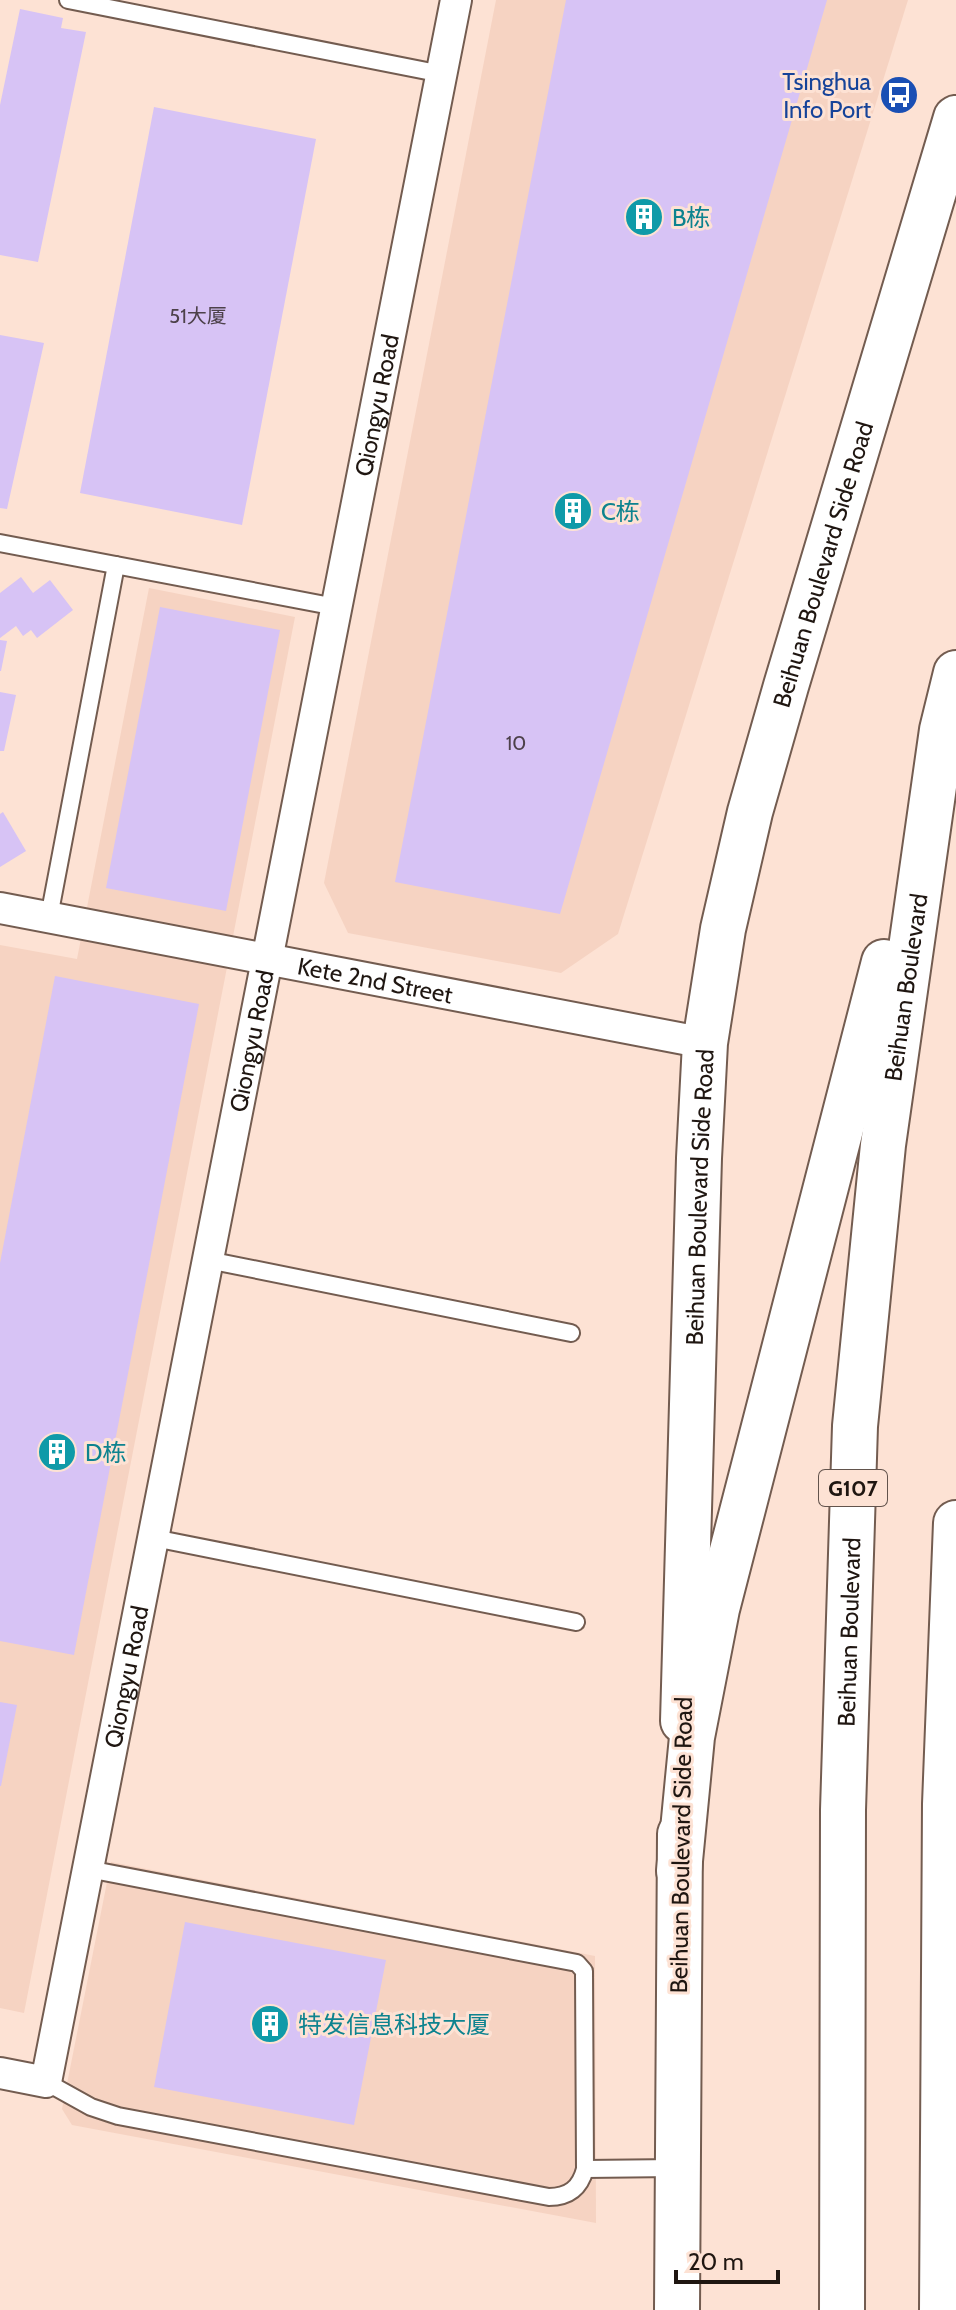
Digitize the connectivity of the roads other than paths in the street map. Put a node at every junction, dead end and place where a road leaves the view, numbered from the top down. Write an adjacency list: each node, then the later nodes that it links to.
1 (68, 0): 3 (lane)
2 (456, 0): 3 (street, Qiongyu Road)
3 (442, 74): 7 (street, Qiongyu Road)
4 (956, 118): 13 (main road, Beihuan Boulevard Side Road)
5 (0, 543): 6 (lane)
6 (116, 565): 7 (lane); 11 (lane)
7 (336, 607): 12 (street, Qiongyu Road)
8 (956, 673): 9 (main road, Beihuan Boulevard / G107)
9 (942, 730): 20 (main road); 26 (main road, Beihuan Boulevard / G107)
10 (0, 908): 11 (street, Kete 2nd Street)
11 (49, 917): 12 (street, Kete 2nd Street)
12 (267, 959): 13 (street, Kete 2nd Street); 14 (street, Qiongyu Road)
13 (705, 1043): 20 (main road, Beihuan Boulevard Side Road)
14 (208, 1260): 15 (lane); 17 (street, Qiongyu Road)
15 (571, 1333)
16 (956, 1523): 27 (main road)
17 (154, 1538): 18 (lane); 19 (street, Qiongyu Road)
18 (576, 1622)
19 (88, 1869): 22 (street, Qiongyu Road); 24 (lane)
20 (679, 1871): 23 (main road, Beihuan Boulevard Side Road)
21 (0, 2073): 22 (street)
22 (46, 2082): 24 (lane)
23 (677, 2168): 24 (lane); 25 (main road, Beihuan Boulevard Side Road)
24 (585, 2169)
25 (677, 2310)
26 (842, 2310)
27 (942, 2310)

